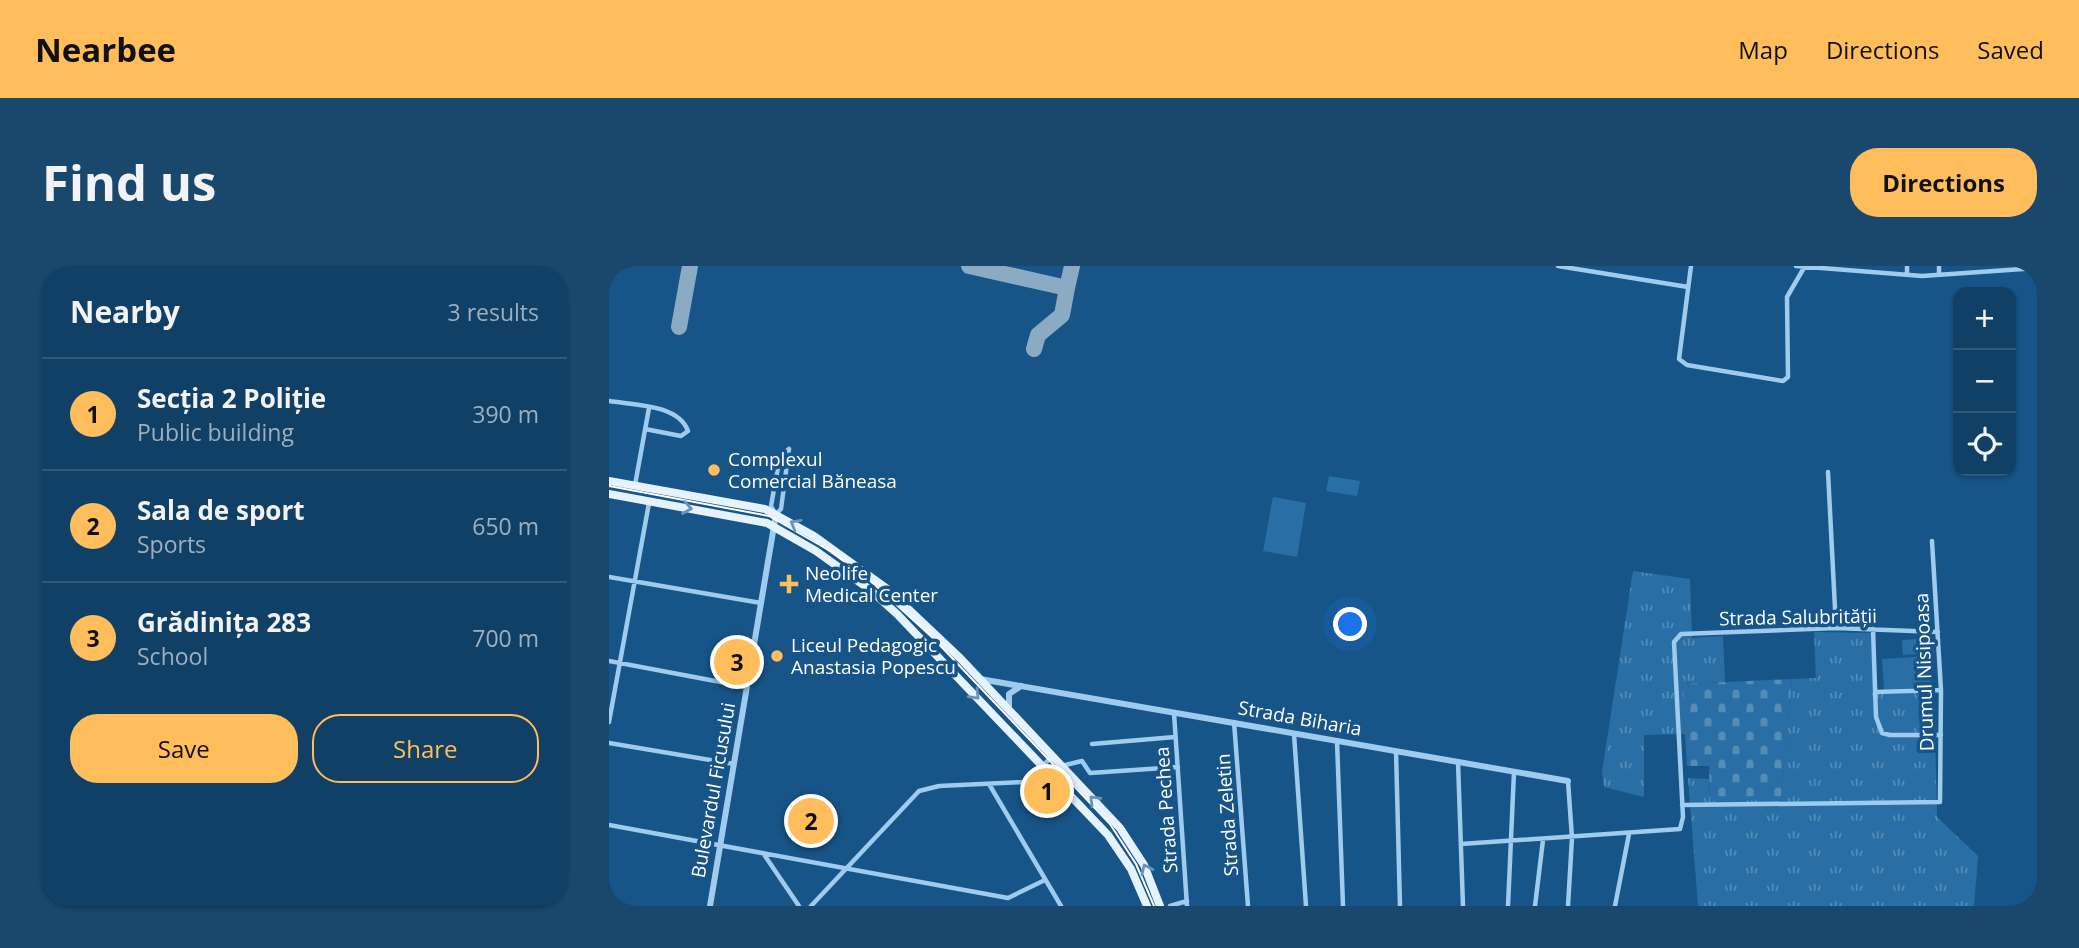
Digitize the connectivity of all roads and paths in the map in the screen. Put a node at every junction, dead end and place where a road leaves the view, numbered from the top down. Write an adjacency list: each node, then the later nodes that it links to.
1 (1558, 266): 10 (street)
2 (1691, 266): 10 (street)
3 (1796, 266): 6 (street)
4 (1907, 266): 8 (street)
5 (1939, 266): 9 (street)
6 (1805, 267): 8 (street); 10 (street)
7 (2037, 268): 9 (street)
8 (1907, 275): 9 (street)
9 (1939, 275)
10 (1688, 287)
11 (609, 401): 12 (street)
12 (649, 408): 13 (street); 13 (street)
13 (645, 429): 16 (street)
14 (1828, 472): 25 (street)
15 (609, 481): 16 (main road)
16 (635, 485): 19 (main road)
17 (609, 494): 18 (main road)
18 (649, 501): 20 (main road, one-way to 20); 23 (street)
19 (776, 514): 19 (street, Bulevardul Ficusului); 20 (street, Bulevardul Ficusului); 30 (main road, one-way to 19)
20 (774, 526): 24 (street, Bulevardul Ficusului); 49 (main road, one-way to 49)
21 (1932, 541): 27 (street, Drumul Nisipoasa)
22 (609, 577): 23 (street)
23 (634, 581): 24 (street); 29 (street)
24 (761, 603): 32 (street, Bulevardul Ficusului)
25 (1836, 628): 26 (street, Strada Salubrității); 55 (street, Strada Salubrității)
26 (1873, 629): 27 (street, Strada Salubrității); 34 (street)
27 (1938, 632): 33 (street, Drumul Nisipoasa)
28 (609, 661): 29 (street)
29 (620, 663): 32 (street); 37 (street)
30 (980, 680): 31 (street, Strada Biharia); 35 (main road)
31 (1027, 686): 35 (street); 36 (street, Strada Biharia)
32 (747, 687): 48 (street, Bulevardul Ficusului)
33 (1941, 690): 34 (street); 40 (street, Drumul Nisipoasa)
34 (1875, 692): 40 (street)
35 (1009, 711): 46 (main road)
36 (1174, 712): 38 (street, Strada Biharia); 41 (street, Strada Pechea)
37 (609, 722)
38 (1234, 722): 39 (street, Strada Biharia); 74 (street, Strada Zeletin)
39 (1294, 733): 42 (street, Strada Biharia); 75 (street)
40 (1941, 735): 55 (street, Drumul Nisipoasa)
41 (1175, 737): 44 (street); 51 (street, Strada Pechea)
42 (1337, 741): 45 (street, Strada Biharia); 76 (street)
43 (609, 743): 48 (street)
44 (1092, 744)
45 (1396, 751): 47 (street, Strada Biharia); 77 (street)
46 (1052, 757): 49 (street); 50 (main road)
47 (1458, 762): 52 (street, Strada Biharia); 61 (street)
48 (734, 764): 62 (street, Bulevardul Ficusului)
49 (1042, 766): 54 (street); 71 (main road)
50 (1061, 766): 51 (street); 72 (main road, one-way to 50)
51 (1178, 767): 66 (street, Strada Pechea)
52 (1514, 772): 53 (street, Strada Biharia); 60 (street)
53 (1568, 781): 58 (street)
54 (989, 784): 64 (street); 65 (street)
55 (1682, 805): 57 (street)
56 (609, 825): 62 (street)
57 (1629, 834): 58 (street); 82 (street)
58 (1572, 838): 59 (street); 81 (street)
59 (1543, 839): 60 (street); 80 (street)
60 (1512, 842): 61 (street); 79 (street)
61 (1461, 844): 78 (street)
62 (720, 845): 63 (street); 67 (street, Bulevardul Ficusului)
63 (763, 853): 64 (street); 68 (street)
64 (849, 869): 65 (street); 69 (street)
65 (1045, 880): 70 (street)
66 (1187, 904): 73 (street)
67 (710, 906)
68 (799, 906)
69 (811, 906)
70 (1061, 906)
71 (1147, 906)
72 (1160, 906)
73 (1170, 906)
74 (1248, 906)
75 (1306, 906)
76 (1343, 906)
77 (1401, 906)
78 (1463, 906)
79 (1508, 906)
80 (1535, 906)
81 (1568, 906)
82 (1615, 906)

